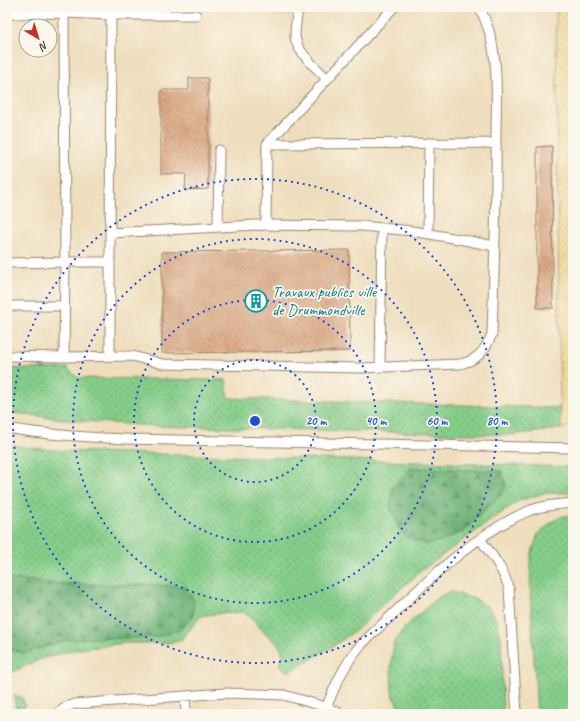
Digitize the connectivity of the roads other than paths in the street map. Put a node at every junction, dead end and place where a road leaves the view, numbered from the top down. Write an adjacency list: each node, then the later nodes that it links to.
1 (298, 7): 8 (lane)
2 (394, 7): 8 (lane)
3 (479, 7): 10 (lane)
4 (64, 10): 5 (lane); 6 (lane); 19 (lane)
5 (112, 11): 7 (lane); 16 (lane)
6 (7, 14)
7 (196, 15)
8 (327, 79): 11 (lane)
9 (429, 143): 10 (lane); 11 (lane); 17 (lane)
10 (496, 143): 18 (lane)
11 (267, 144): 13 (lane)
12 (219, 150): 14 (lane)
13 (266, 225): 14 (lane); 15 (lane)
14 (218, 226): 16 (lane)
15 (382, 228): 17 (lane); 27 (lane)
16 (111, 233): 20 (lane)
17 (428, 234): 18 (lane)
18 (494, 246): 27 (lane)
19 (65, 262): 20 (lane); 21 (lane); 23 (lane)
20 (110, 262): 25 (lane)
21 (7, 263)
22 (7, 306): 23 (lane)
23 (64, 306): 26 (lane)
24 (7, 356): 26 (lane)
25 (110, 356): 26 (lane); 27 (lane)
26 (64, 357)
27 (380, 367)
28 (7, 428): 30 (lane)
29 (573, 442): 30 (lane)
30 (559, 448): 31 (lane)
31 (573, 448)
32 (573, 503): 33 (lane)
33 (480, 539): 35 (lane); 39 (lane)
34 (185, 696): 35 (lane); 36 (lane); 37 (lane)
35 (325, 711): 38 (lane)
36 (57, 714)
37 (186, 714)
38 (342, 714)
39 (518, 714)

